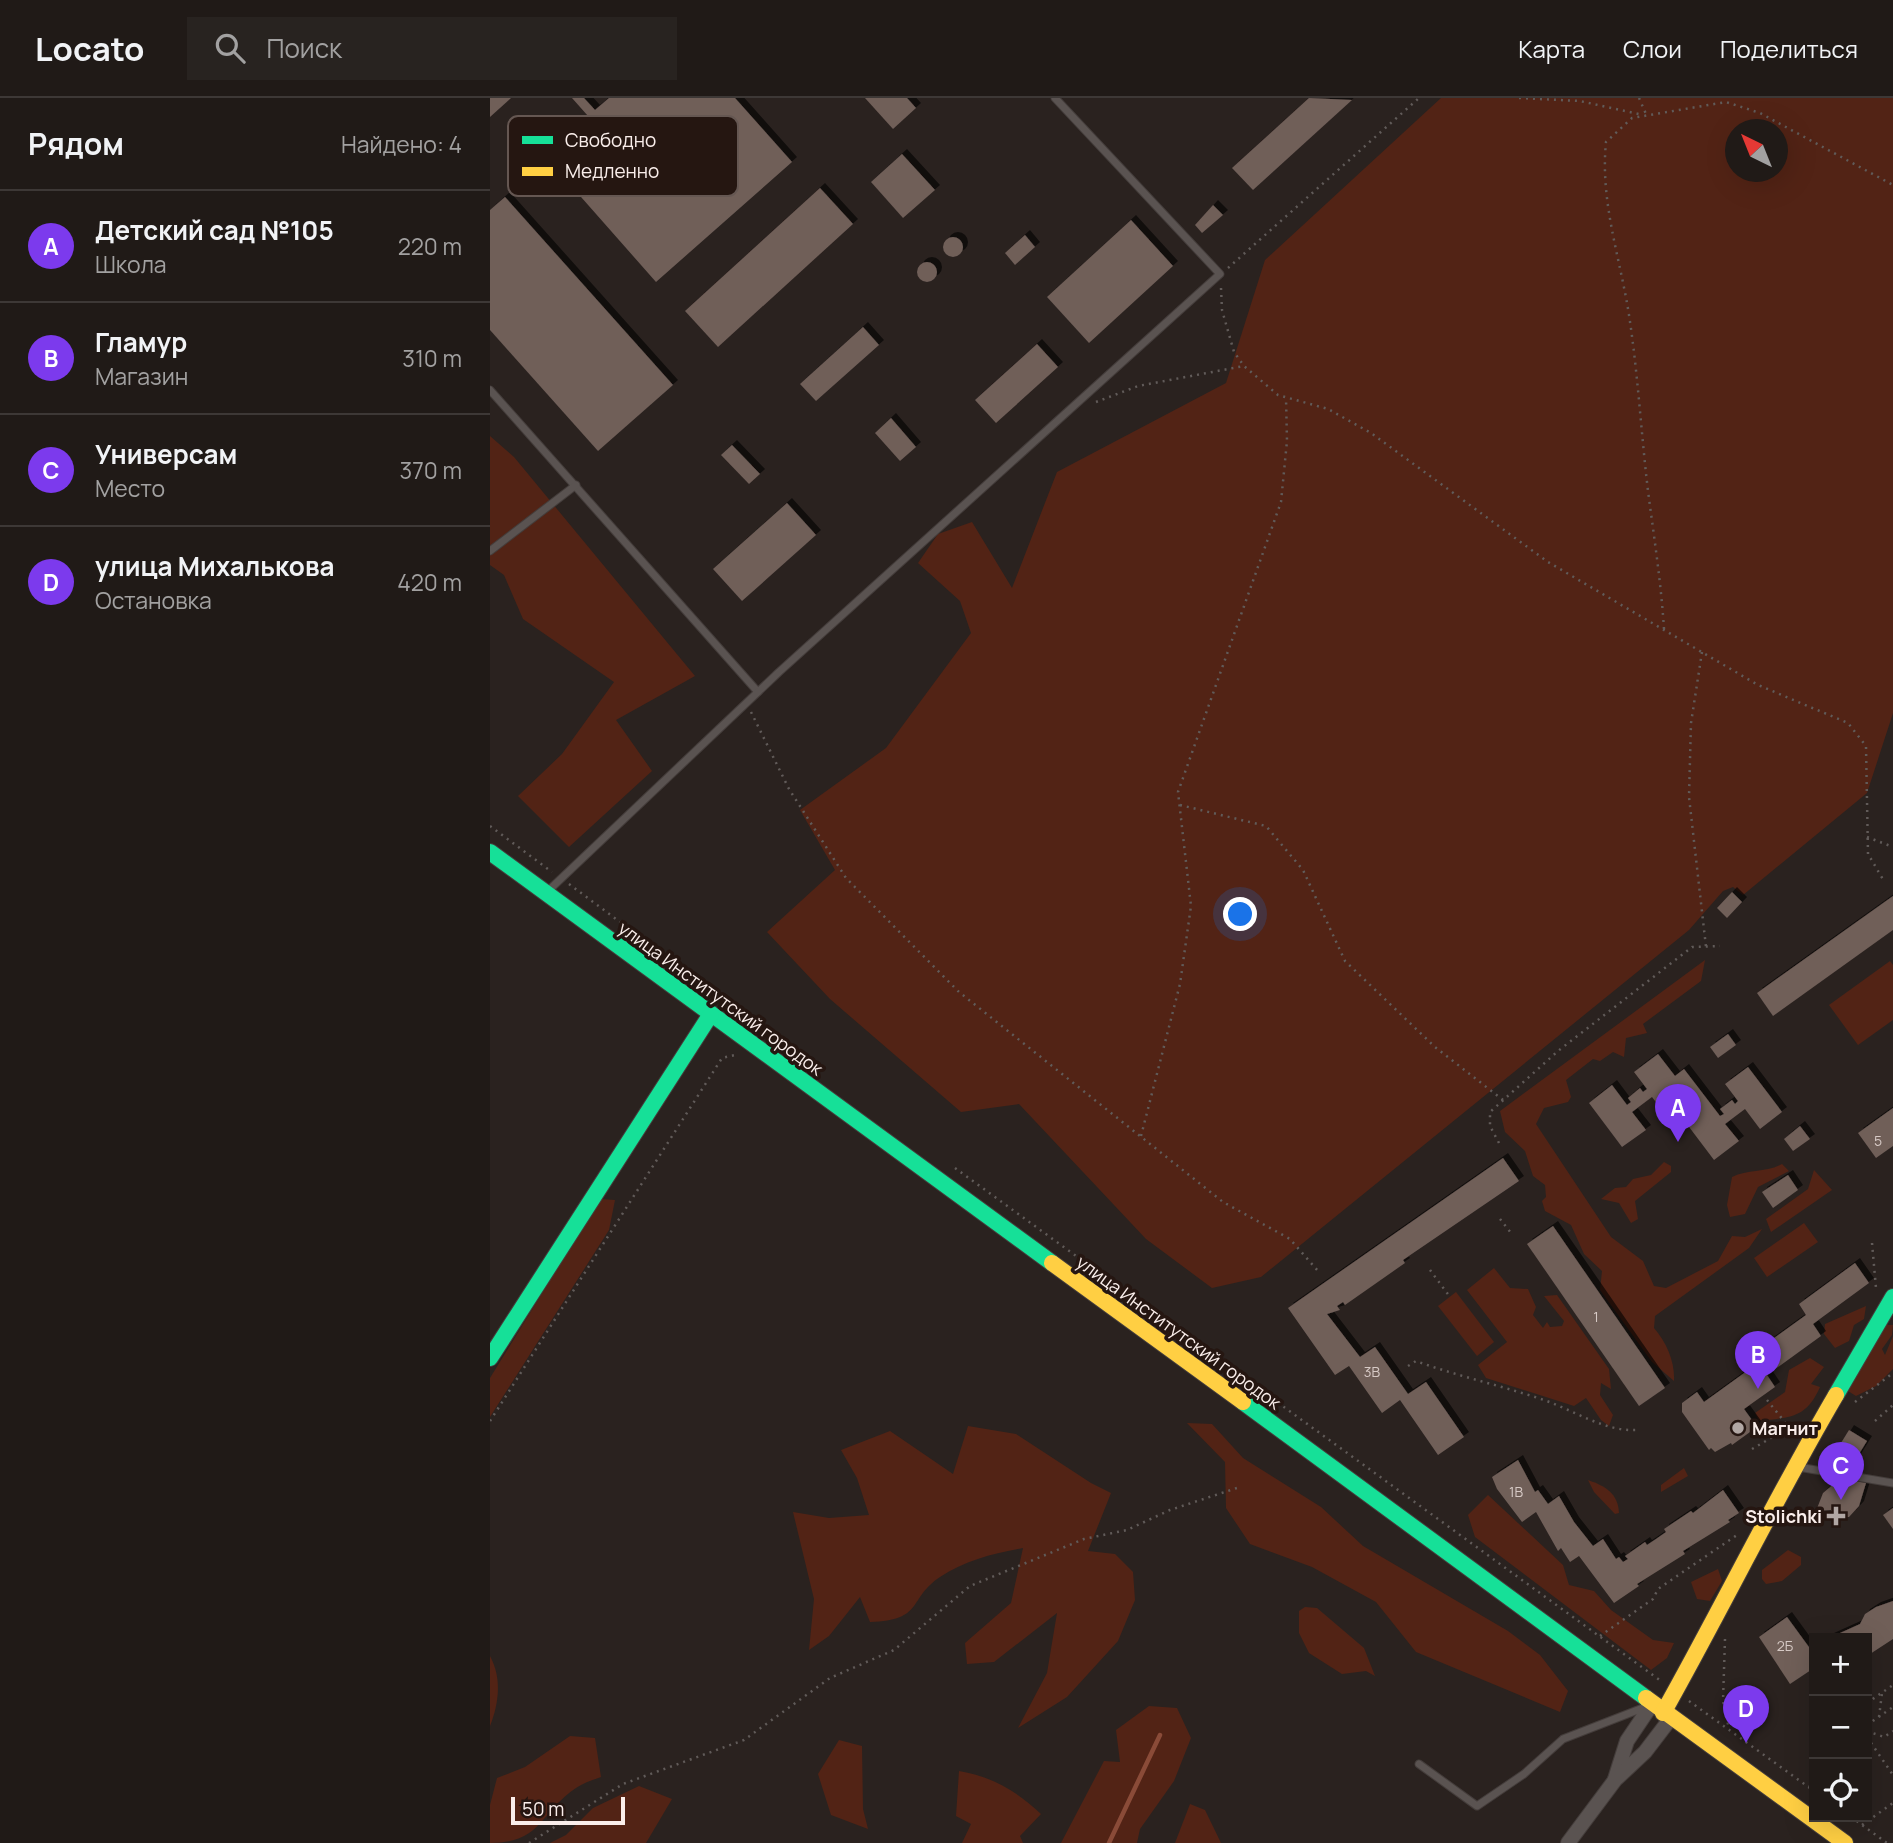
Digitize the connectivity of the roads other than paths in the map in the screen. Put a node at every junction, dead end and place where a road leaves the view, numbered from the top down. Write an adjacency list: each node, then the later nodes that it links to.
1 (1055, 98): 5 (lane)
2 (490, 390): 3 (lane)
3 (576, 485): 4 (lane); 5 (lane)
4 (490, 551)
5 (758, 691): 7 (lane)
6 (490, 852): 7 (street, улица Институтский городок)
7 (546, 893): 8 (street, улица Институтский городок)
8 (710, 1014): 10 (street); 13 (street, улица Институтский городок)
9 (1893, 1297): 11 (street)
10 (490, 1358)
11 (1794, 1466): 12 (lane); 13 (street)
12 (1893, 1483)
13 (1662, 1712): 14 (lane); 15 (street); 15 (street); 17 (street, улица Институтский городок)
14 (1419, 1764)
15 (1615, 1780): 16 (street)
16 (1568, 1843)
17 (1845, 1843)

